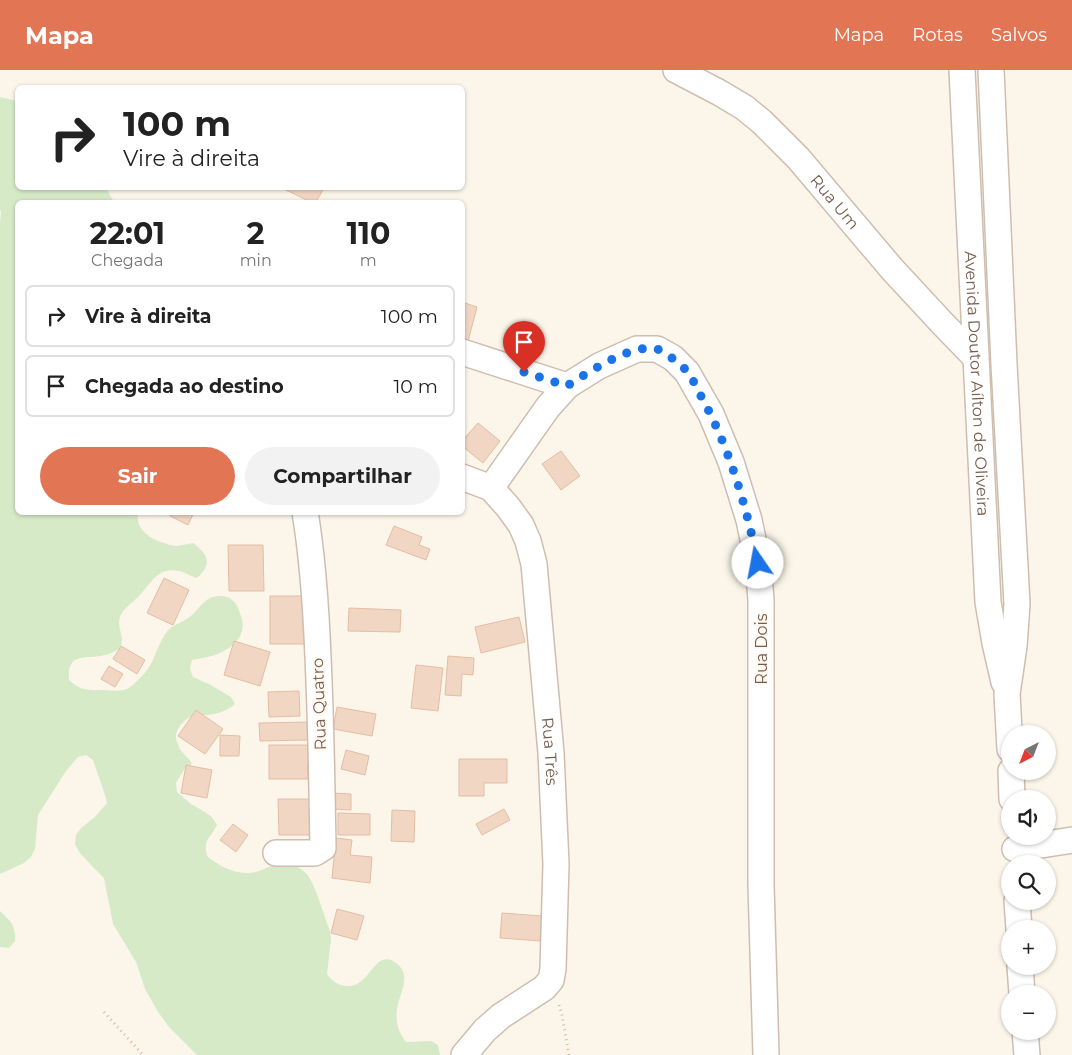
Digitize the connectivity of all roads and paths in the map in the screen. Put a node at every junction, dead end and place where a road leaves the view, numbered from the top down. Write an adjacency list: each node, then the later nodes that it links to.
1 (676, 70): 5 (street, Rua Um)
2 (962, 70): 5 (street, Avenida Doutor Aílton de Oliveira)
3 (991, 70): 10 (street, Avenida Doutor Aílton de Oliveira)
4 (465, 353): 6 (street)
5 (975, 357): 10 (street, Avenida Doutor Aílton de Oliveira)
6 (567, 386): 8 (street, Rua Dois); 21 (street, Rua Dois)
7 (465, 478): 8 (street, Rua Três)
8 (491, 488): 15 (street, Rua Três)
9 (305, 515): 14 (street, Rua Quatro)
10 (1007, 694): 11 (street, Avenida Doutor Aílton de Oliveira)
11 (1009, 725)
12 (1072, 840): 13 (street)
13 (1015, 850)
14 (276, 853)
15 (551, 980): 19 (street); 20 (path)
16 (104, 1012): 18 (path)
17 (1026, 1040): 22 (street)
18 (144, 1055)
19 (464, 1055)
20 (568, 1055)
21 (766, 1055)
22 (1027, 1055)

